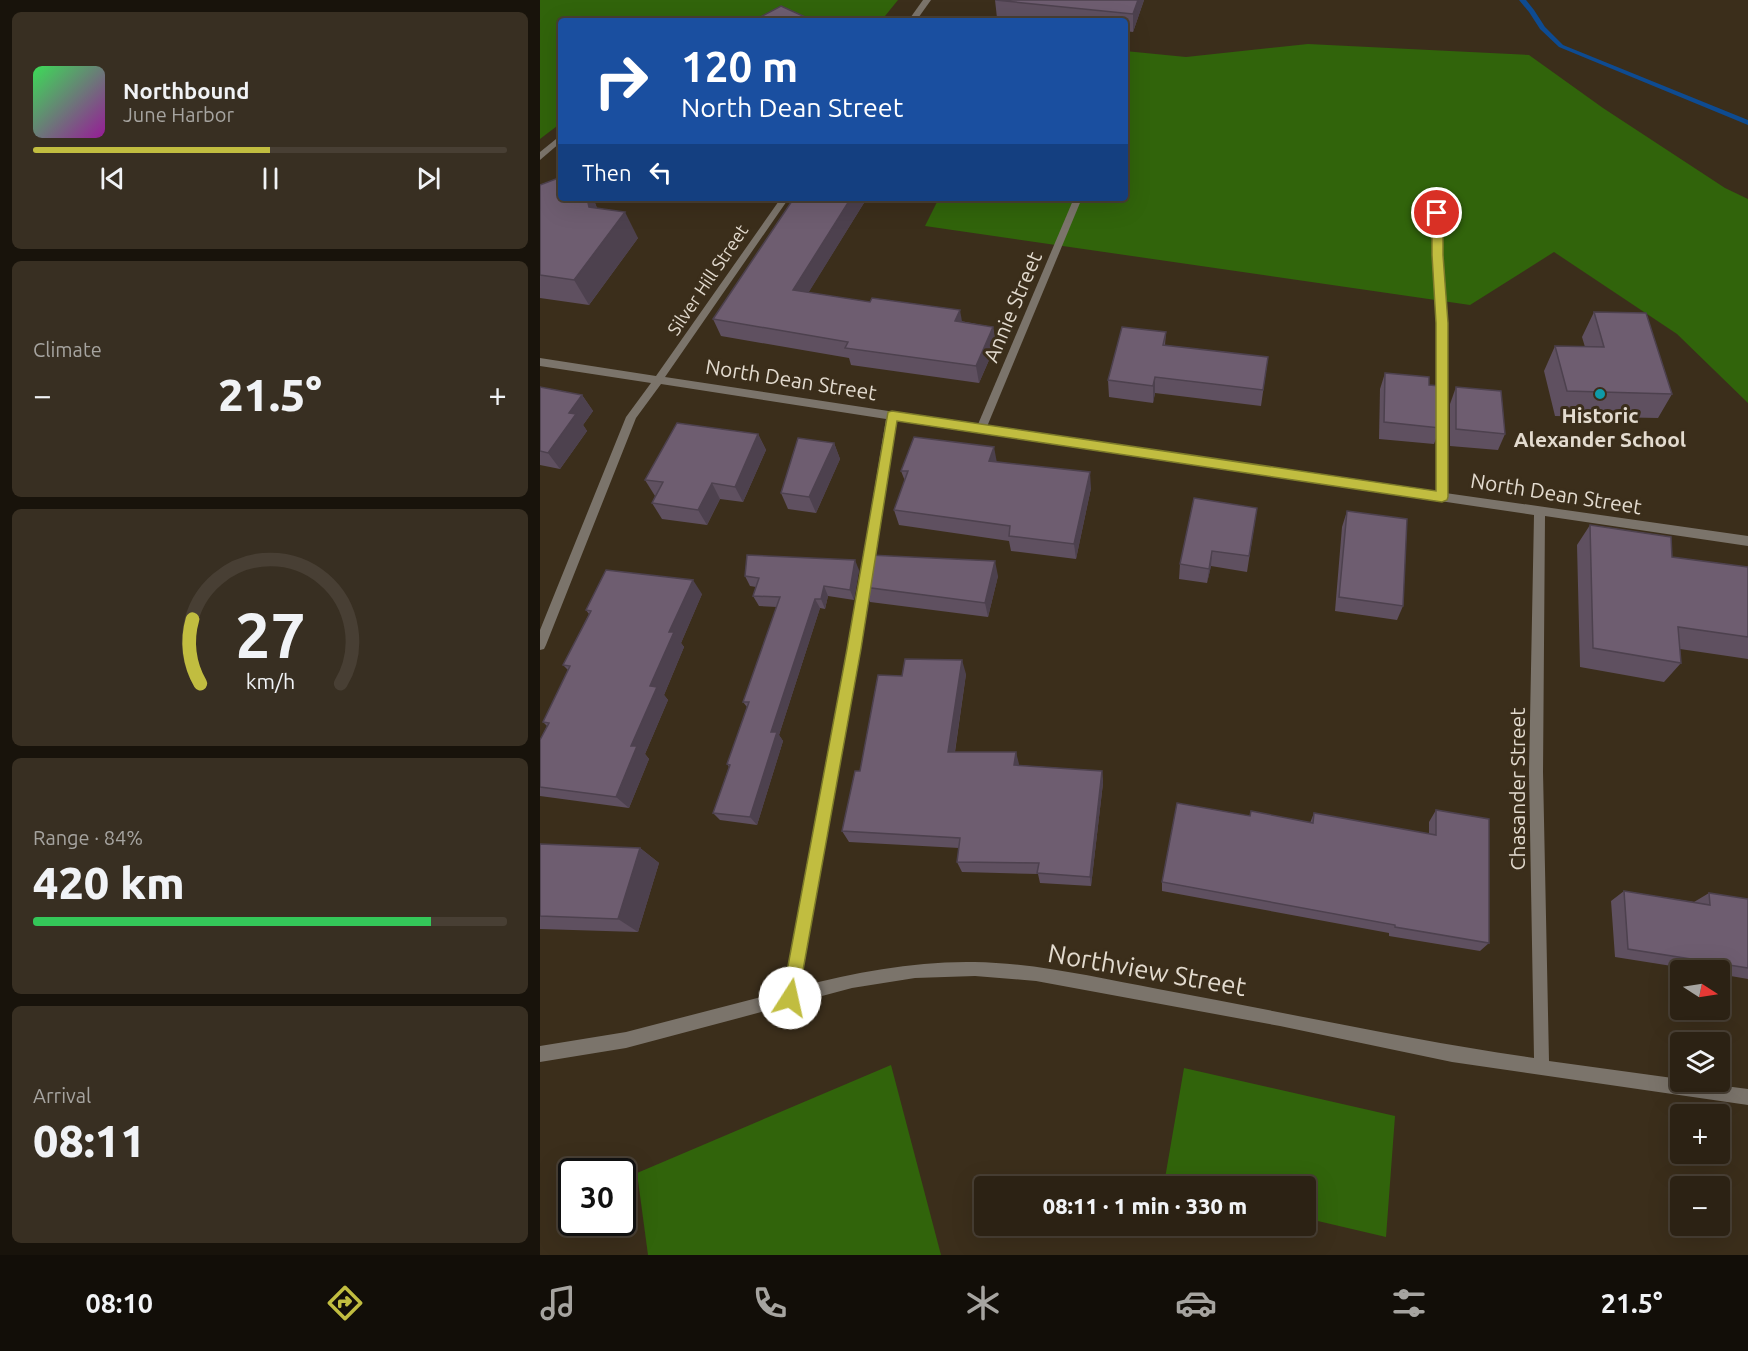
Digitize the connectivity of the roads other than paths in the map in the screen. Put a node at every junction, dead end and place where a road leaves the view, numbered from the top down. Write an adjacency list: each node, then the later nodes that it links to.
1 (927, 0): 2 (street)
2 (914, 18)
3 (558, 141): 4 (street)
4 (540, 157)
5 (783, 201): 9 (street, Silver Hill Street)
6 (1077, 201): 11 (street, Annie Street)
7 (1437, 213): 12 (street)
8 (540, 362): 9 (street, North Dean Street)
9 (658, 380): 10 (street, North Dean Street); 15 (street, Silver Hill Street)
10 (892, 416): 11 (street, North Dean Street); 16 (street)
11 (981, 429): 12 (street, North Dean Street)
12 (1442, 497): 13 (street, North Dean Street)
13 (1540, 510): 14 (street, North Dean Street); 18 (street, Chasander Street)
14 (1748, 542)
15 (540, 645)
16 (790, 998): 17 (street, Northview Street); 18 (street, Northview Street)
17 (540, 1054)
18 (1542, 1068): 19 (street, Northview Street)
19 (1748, 1097)

